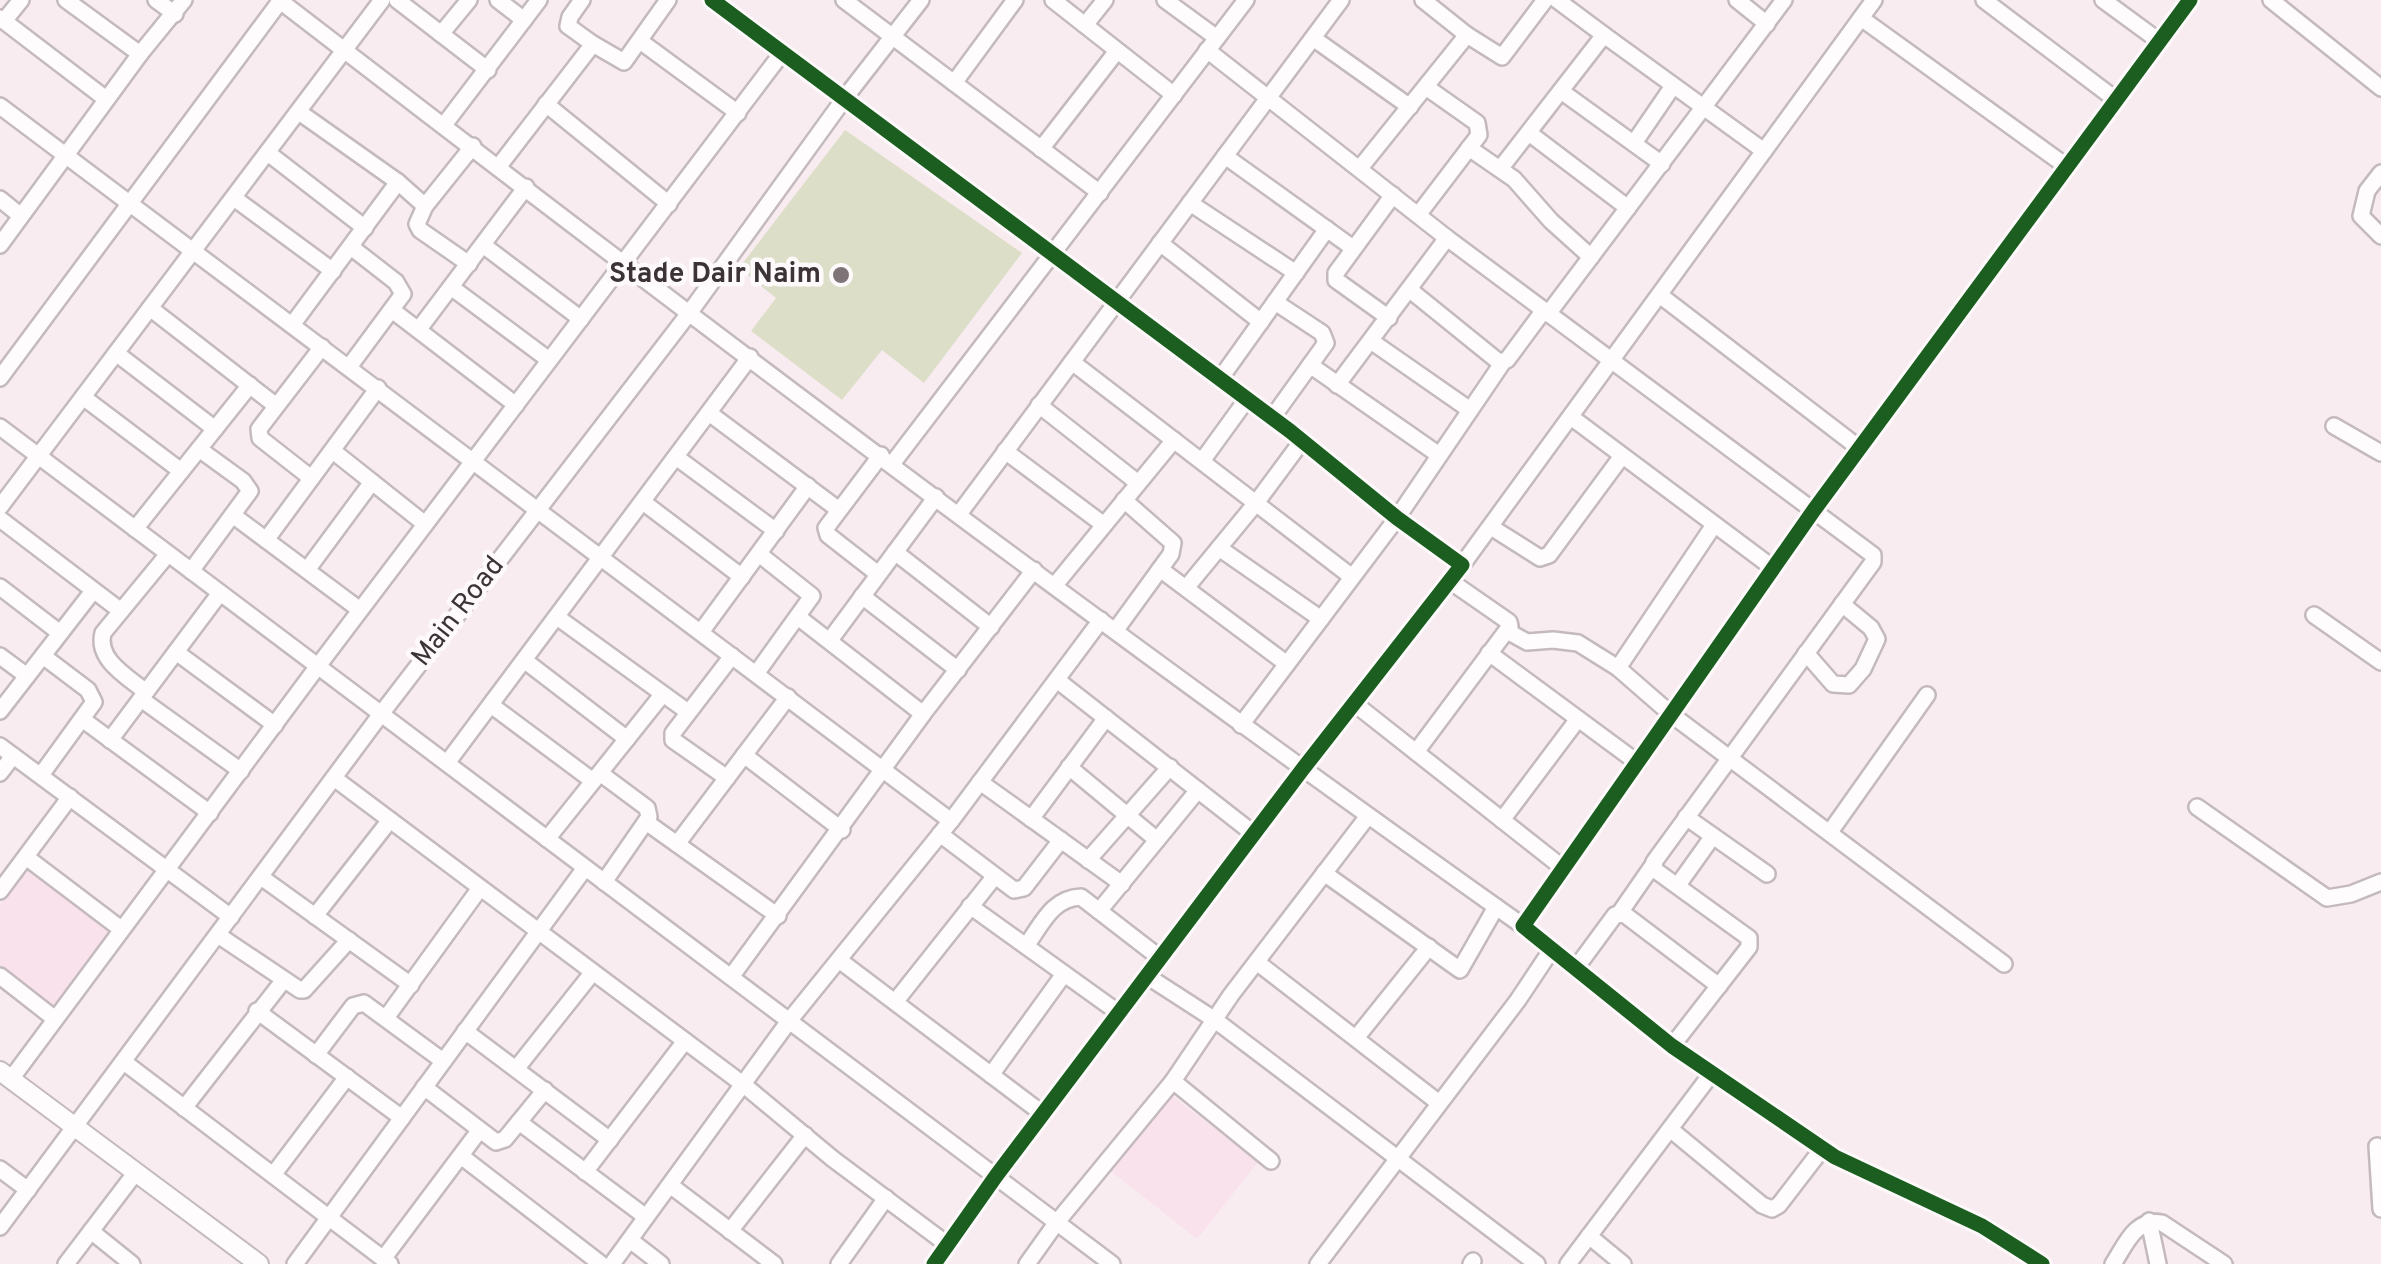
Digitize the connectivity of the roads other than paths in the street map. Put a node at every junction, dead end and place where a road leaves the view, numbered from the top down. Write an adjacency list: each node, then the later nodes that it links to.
1 (21, 0): 35 (street)
2 (66, 0): 51 (street)
3 (156, 0): 33 (street)
4 (184, 0): 33 (street)
5 (280, 0): 48 (street); 92 (street)
6 (382, 0): 48 (street)
7 (397, 0): 39 (street)
8 (469, 0): 39 (street)
9 (498, 0): 36 (street)
10 (539, 0): 36 (street)
11 (582, 0): 46 (street)
12 (668, 0): 44 (street)
13 (712, 0): 50 (street)
14 (844, 0): 42 (street)
15 (921, 0): 42 (street, Main Road)
16 (1015, 0): 53 (street)
17 (1054, 0): 38 (street)
18 (1105, 0): 38 (street)
19 (1165, 0): 47 (street)
20 (1246, 0): 47 (street)
21 (1340, 0): 43 (street)
22 (1423, 0): 40 (street)
23 (1545, 0): 40 (street)
24 (1558, 0): 32 (street)
25 (1737, 0): 37 (street)
26 (1784, 0): 37 (street)
27 (1874, 0): 34 (street)
28 (1984, 0): 60 (street)
29 (2102, 0): 45 (street)
30 (2190, 0): 45 (street)
31 (2272, 0): 56 (street)
32 (1580, 7): 41 (street)
33 (175, 14): 51 (street)
34 (1861, 18): 75 (street); 81 (street)
35 (2, 19): 61 (street)
36 (524, 20): 52 (street)
37 (1767, 24): 66 (street)
38 (1085, 25): 49 (street)
39 (442, 34): 52 (street)
40 (1467, 36): 55 (street)
41 (1604, 36): 54 (street); 57 (street)
42 (892, 37): 53 (street); 62 (street, Main Road)
43 (1312, 38): 59 (street); 65 (street)
44 (640, 41): 46 (street); 68 (street)
45 (2159, 41): 60 (street)
46 (593, 44): 63 (street)
47 (1212, 44): 58 (street); 59 (street)
48 (344, 49): 67 (street); 69 (street)
49 (1116, 50): 58 (street); 74 (street)
50 (782, 53): 62 (street); 68 (street)
51 (140, 54): 61 (street)
52 (488, 70): 69 (street)
53 (954, 83): 74 (street)
54 (1673, 86): 66 (street); 71 (street)
55 (1426, 87): 65 (street); 73 (street)
56 (2381, 88)
57 (1561, 91): 70 (street); 71 (street)
58 (1174, 95): 87 (street)
59 (1268, 98): 78 (street); 82 (street)
60 (2115, 98): 81 (street)
61 (106, 99): 77 (street)
62 (844, 99): 108 (street); 121 (street, Main Road)
63 (546, 104): 80 (street); 93 (street)
64 (0, 106): 77 (street)
65 (1410, 107): 82 (street)
66 (1705, 110): 75 (street); 79 (street)
67 (299, 112): 76 (street); 85 (street)
68 (738, 113): 93 (street)
69 (444, 125): 72 (street)
70 (1528, 133): 83 (street); 95 (street)
71 (1634, 144): 79 (street)
72 (473, 146): 80 (street); 94 (street)
73 (1469, 148): 83 (street); 96 (street)
74 (1041, 149): 87 (street)
75 (1764, 151): 116 (street)
76 (268, 153): 89 (street); 98 (street)
77 (66, 155): 92 (street); 97 (street)
78 (1225, 156): 91 (street); 99 (street)
79 (1662, 164): 95 (street)
80 (499, 166): 86 (street)
81 (2066, 166): 157 (street)
82 (1360, 168): 88 (street)
83 (1500, 170): 109 (street)
84 (2381, 173): 100 (street)
85 (398, 182): 94 (street); 98 (street)
86 (526, 187): 104 (street); 110 (street)
87 (1100, 193): 108 (street)
88 (1394, 195): 96 (street); 106 (street)
89 (234, 198): 107 (street); 112 (street)
90 (0, 200): 97 (street)
91 (1190, 203): 102 (street); 113 (street)
92 (132, 204): 107 (street); 138 (street)
93 (669, 204): 110 (street)
94 (426, 206): 111 (street)
95 (1628, 208): 109 (street)
96 (1418, 214): 101 (street)
97 (21, 216): 103 (street)
98 (365, 228): 105 (street)
99 (1327, 229): 106 (street); 113 (street)
100 (2381, 236)
101 (1447, 238): 115 (street); 122 (street)
102 (1160, 243): 117 (street); 125 (street)
103 (0, 245)
104 (483, 245): 111 (street); 124 (street)
105 (351, 247): 112 (street); 120 (street)
106 (1353, 248): 123 (street)
107 (194, 250): 119 (street); 126 (street)
108 (1053, 256): 117 (street); 166 (street)
109 (1591, 258): 122 (street)
110 (624, 262): 121 (street); 124 (street)
111 (469, 264): 114 (street)
112 (332, 271): 126 (street)
113 (1296, 272): 118 (street)
114 (451, 287): 127 (street); 133 (street)
115 (1410, 290): 123 (street); 135 (street)
116 (1661, 296): 132 (street); 157 (street)
117 (1116, 302): 134 (street); 139 (street)
118 (1275, 302): 125 (street); 136 (street)
119 (150, 308): 130 (street); 141 (street)
120 (392, 310): 127 (street); 137 (street)
121 (690, 312): 131 (street); 179 (street, Main Road)
122 (1546, 312): 132 (street); 135 (street)
123 (1389, 318): 128 (street)
124 (581, 320): 133 (street)
125 (1261, 322): 139 (street)
126 (292, 324): 129 (street)
127 (419, 330): 146 (street)
128 (1372, 340): 140 (street); 148 (street)
129 (322, 347): 137 (street); 145 (street)
130 (116, 353): 143 (street); 154 (street)
131 (750, 357): 149 (street); 166 (street)
132 (1613, 359): 151 (street); 181 (street)
133 (549, 360): 146 (street)
134 (1072, 362): 147 (street); 155 (street)
135 (1503, 362): 148 (street)
136 (1310, 365): 140 (street); 150 (street)
137 (349, 367): 142 (street)
138 (0, 378)
139 (1220, 379): 144 (street)
140 (1336, 384): 163 (street)
141 (250, 386): 145 (street); 154 (street)
142 (378, 388): 159 (street); 167 (street)
143 (83, 396): 162 (street); 169 (street)
144 (1246, 399): 150 (street); 168 (street)
145 (276, 405): 170 (street)
146 (516, 405): 167 (street)
147 (1039, 405): 160 (street); 172 (street)
148 (1470, 410): 163 (street)
149 (708, 413): 165 (street); 173 (street)
150 (1272, 418): 156 (street)
151 (1572, 418): 164 (street); 189 (street)
152 (2334, 426): 161 (street)
153 (0, 427): 162 (street)
154 (215, 429): 158 (street)
155 (1174, 440): 168 (street); 172 (street)
156 (1302, 441): 177 (street); 184 (street)
157 (1859, 448): 181 (street)
158 (199, 449): 169 (street); 183 (street)
159 (333, 450): 170 (street); 171 (street)
160 (1005, 451): 182 (street); 187 (street)
161 (2381, 454)
162 (38, 456): 178 (street); 190 (street)
163 (1439, 456): 184 (street)
164 (1622, 456): 188 (street); 189 (street)
165 (676, 457): 176 (street); 191 (street)
166 (887, 459): 174 (street); 180 (street)
167 (474, 462): 179 (street); 186 (street)
168 (1202, 462): 177 (street)
169 (182, 471): 190 (street)
170 (311, 478): 192 (street)
171 (372, 482): 186 (street); 201 (street)
172 (1138, 483): 175 (street)
173 (808, 486): 180 (street); 191 (street)
174 (936, 497): 182 (street); 194 (street)
175 (1124, 500): 187 (street); 200 (street)
176 (643, 502): 197 (street); 205 (street)
177 (1256, 503): 193 (street); 206 (street)
178 (0, 506)
179 (539, 510): 197 (street); 250 (street, Main Road)
180 (840, 510): 204 (street)
181 (1814, 510): 199 (street); 214 (street)
182 (959, 514): 202 (street)
183 (234, 516): 192 (street); 203 (street)
184 (1396, 518): 198 (street); 206 (street)
185 (0, 519): 211 (street)
186 (425, 524): 215 (street)
187 (1104, 525): 208 (street)
188 (1714, 525): 199 (street); 237 (street)
189 (1491, 527): 198 (street)
190 (135, 529): 195 (street)
191 (776, 531): 196 (street)
192 (266, 540): 201 (street)
193 (1219, 548): 210 (street); 220 (street)
194 (895, 552): 204 (street); 221 (street)
195 (168, 554): 203 (street); 216 (street)
196 (759, 554): 205 (street); 219 (street)
197 (602, 557): 218 (street); 224 (street)
198 (1462, 565): 207 (street)
199 (1772, 568): 252 (street)
200 (1160, 569): 210 (street); 222 (street)
201 (307, 570): 215 (street)
202 (1034, 570): 208 (street); 221 (street)
203 (191, 571): 212 (street)
204 (878, 574): 213 (street)
205 (742, 577): 224 (street)
206 (1352, 577): 220 (street)
207 (1450, 581): 223 (street); 246 (street)
208 (1055, 586): 222 (street)
209 (0, 587): 225 (street)
210 (1186, 588): 235 (street)
211 (92, 591): 216 (street); 225 (street)
212 (220, 593): 227 (street); 236 (street)
213 (862, 596): 226 (street); 238 (street)
214 (1842, 604): 228 (street); 228 (street)
215 (360, 610): 236 (street)
216 (121, 611): 244 (street)
217 (2314, 615): 234 (street)
218 (557, 617): 233 (street); 242 (street)
219 (798, 618): 226 (street); 239 (street)
220 (1320, 619): 235 (street)
221 (991, 626): 238 (street)
222 (1108, 626): 241 (street); 256 (street)
223 (1507, 631): 229 (street); 237 (street)
224 (701, 632): 232 (street)
225 (60, 633): 231 (street)
226 (830, 640): 251 (street)
227 (176, 652): 244 (street); 257 (street)
228 (1806, 653): 263 (street)
229 (1490, 654): 255 (street); 261 (street)
230 (0, 656): 240 (street)
231 (43, 656): 240 (street); 254 (street)
232 (732, 656): 239 (street); 249 (street)
233 (524, 660): 247 (street); 258 (street)
234 (2381, 662)
235 (1287, 664): 256 (street)
236 (318, 666): 250 (street); 257 (street)
237 (1618, 668): 252 (street)
238 (958, 670): 251 (street)
239 (756, 674): 245 (street)
240 (27, 676): 248 (street)
241 (1057, 680): 253 (street); 276 (street)
242 (662, 695): 249 (street); 258 (street)
243 (1927, 695): 290 (street)
244 (143, 696): 259 (street); 270 (street)
245 (788, 698): 262 (street); 268 (street)
246 (1355, 704): 261 (street); 269 (street)
247 (490, 705): 264 (street); 273 (street)
248 (0, 711)
249 (688, 712): 275 (street)
250 (381, 714): 264 (street); 274 (street, Main Road)
251 (924, 714): 268 (street)
252 (1672, 715): 263 (street); 265 (street)
253 (1106, 718): 266 (street); 267 (street)
254 (82, 719): 259 (street); 272 (street)
255 (1578, 719): 265 (street); 286 (street)
256 (1241, 724): 269 (street)
257 (275, 725): 270 (street)
258 (627, 738): 273 (street)
259 (110, 740): 280 (street)
260 (7, 751): 271 (street); 272 (street)
261 (1416, 752): 286 (street)
262 (744, 755): 275 (street); 289 (street)
263 (1729, 758): 283 (street); 290 (street)
264 (447, 763): 293 (street)
265 (1638, 763): 301 (street)
266 (1070, 766): 281 (street); 284 (street)
267 (1170, 767): 277 (street); 281 (street)
268 (884, 770): 288 (street); 289 (street)
269 (1302, 770): 282 (street); 291 (street)
270 (241, 772): 280 (street)
271 (0, 774)
272 (41, 776): 278 (street)
273 (596, 777): 287 (street); 293 (street)
274 (334, 778): 285 (street); 305 (street, Main Road)
275 (727, 778): 296 (street)
276 (980, 782): 284 (street); 288 (street)
277 (1198, 790): 291 (street); 295 (street)
278 (70, 798): 297 (street); 302 (street)
279 (2197, 807): 308 (street)
280 (210, 813): 302 (street)
281 (1128, 814): 295 (street); 298 (street)
282 (1368, 816): 303 (street); 314 (street)
283 (1686, 817): 292 (street); 299 (street)
284 (1031, 819): 294 (street)
285 (390, 820): 312 (street); 317 (street)
286 (1502, 820): 301 (street)
287 (646, 822): 296 (street); 307 (street)
288 (946, 828): 306 (street); 329 (street)
289 (842, 830): 318 (street)
290 (1830, 832): 331 (street)
291 (1254, 834): 328 (street)
292 (1714, 836): 304 (street); 311 (street)
293 (547, 839): 300 (street)
294 (1061, 840): 298 (street); 306 (street)
295 (1157, 840): 309 (street)
296 (677, 844): 318 (street)
297 (26, 857): 310 (street); 321 (street)
298 (1088, 860): 309 (street)
299 (1653, 865): 311 (street); 316 (street)
300 (585, 868): 307 (street); 322 (street)
301 (1563, 868): 320 (street)
302 (167, 869): 319 (street); 321 (street)
303 (1324, 873): 326 (street); 330 (street)
304 (1767, 874)
305 (261, 876): 317 (street); 319 (street, Main Road)
306 (995, 876): 313 (street)
307 (604, 882): 337 (street)
308 (2381, 882)
309 (1122, 884): 315 (street)
310 (2, 885)
311 (1678, 886): 340 (street)
312 (480, 888): 322 (street); 339 (street)
313 (970, 906): 325 (street); 341 (street)
314 (1496, 907): 320 (street); 326 (street)
315 (1099, 911): 325 (street); 328 (street)
316 (1619, 914): 332 (street); 340 (street)
317 (316, 916): 324 (street)
318 (778, 916): 337 (street)
319 (231, 917): 323 (street, Main Road)
320 (1523, 926): 327 (street)
321 (121, 930): 345 (street)
322 (539, 931): 333 (street); 348 (street)
323 (218, 935): 338 (street); 354 (street, Main Road)
324 (349, 940): 338 (street); 339 (street)
325 (1026, 946): 334 (street)
326 (1429, 946): 349 (street)
327 (1552, 949): 332 (street); 364 (street)
328 (1160, 958): 336 (street)
329 (839, 960): 341 (street); 347 (street)
330 (1258, 963): 346 (street); 349 (street)
331 (2004, 964)
332 (1576, 968): 351 (street)
333 (593, 972): 350 (street); 355 (street)
334 (1064, 974): 343 (street); 358 (street)
335 (0, 976): 345 (street)
336 (1147, 976): 343 (street); 346 (street)
337 (731, 977): 347 (street)
338 (283, 980): 342 (street)
339 (411, 985): 344 (street)
340 (1719, 986): 351 (street)
341 (895, 1002): 358 (street)
342 (257, 1011): 352 (street); 365 (street)
343 (1119, 1013): 366 (street)
344 (386, 1018): 352 (street); 353 (street)
345 (55, 1019): 357 (street)
346 (1216, 1020): 360 (street); 377 (street)
347 (789, 1021): 361 (street); 383 (street)
348 (466, 1031): 353 (street); 355 (street)
349 (1356, 1038): 364 (street)
350 (684, 1040): 361 (street); 373 (street)
351 (1672, 1046): 356 (street)
352 (316, 1054): 359 (street)
353 (444, 1061): 362 (street)
354 (124, 1062): 365 (street); 369 (street, Main Road)
355 (516, 1069): 363 (street)
356 (1712, 1073): 370 (street); 375 (street)
357 (6, 1075): 369 (street)
358 (991, 1075): 366 (street)
359 (346, 1077): 367 (street); 382 (street)
360 (1172, 1081): 378 (street); 391 (street)
361 (744, 1084): 372 (street); 384 (street)
362 (424, 1087): 367 (street); 371 (street)
363 (545, 1090): 368 (street); 373 (street)
364 (1439, 1104): 377 (street)
365 (184, 1108): 382 (street)
366 (1042, 1114): 383 (street)
367 (402, 1118): 388 (street)
368 (519, 1122): 371 (street); 381 (street)
369 (76, 1128): 380 (street); 385 (street, Main Road)
370 (1670, 1129): 375 (street); 395 (street)
371 (480, 1131): 376 (street)
372 (805, 1136): 386 (street); 394 (street)
373 (610, 1140): 381 (street)
374 (2376, 1146): 387 (street)
375 (1822, 1149): 417 (street)
376 (461, 1156): 399 (street); 405 (street)
377 (1398, 1160): 400 (street); 414 (street)
378 (1272, 1161)
379 (0, 1169): 385 (street)
380 (136, 1172): 393 (street); 403 (street)
381 (585, 1172): 389 (street)
382 (273, 1175): 388 (street)
383 (996, 1176): 391 (street); 397 (street)
384 (670, 1185): 389 (street); 394 (street)
385 (28, 1190): 392 (street, Main Road)
386 (886, 1198): 397 (street); 410 (street)
387 (2381, 1209)
388 (329, 1217): 399 (street); 404 (street)
389 (646, 1217): 396 (street)
390 (2150, 1221): 418 (street); 419 (street); 420 (street)
391 (1056, 1222): 412 (street); 413 (street)
392 (0, 1227)
393 (91, 1231): 401 (street); 402 (street)
394 (730, 1231): 398 (street)
395 (1590, 1236): 415 (street); 416 (street)
396 (630, 1240): 406 (street); 407 (street)
397 (948, 1245): 411 (street)
398 (754, 1249): 408 (street); 409 (street)
399 (386, 1261)
400 (1321, 1263)
401 (66, 1264)
402 (132, 1264)
403 (259, 1264)
404 (295, 1264)
405 (601, 1264)
406 (612, 1264)
407 (661, 1264)
408 (742, 1264)
409 (774, 1264)
410 (839, 1264)
411 (934, 1264)
412 (1028, 1264)
413 (1112, 1264)
414 (1537, 1264)
415 (1568, 1264)
416 (1623, 1264)
417 (2042, 1264)
418 (2113, 1264)
419 (2158, 1264)
420 (2224, 1264)

